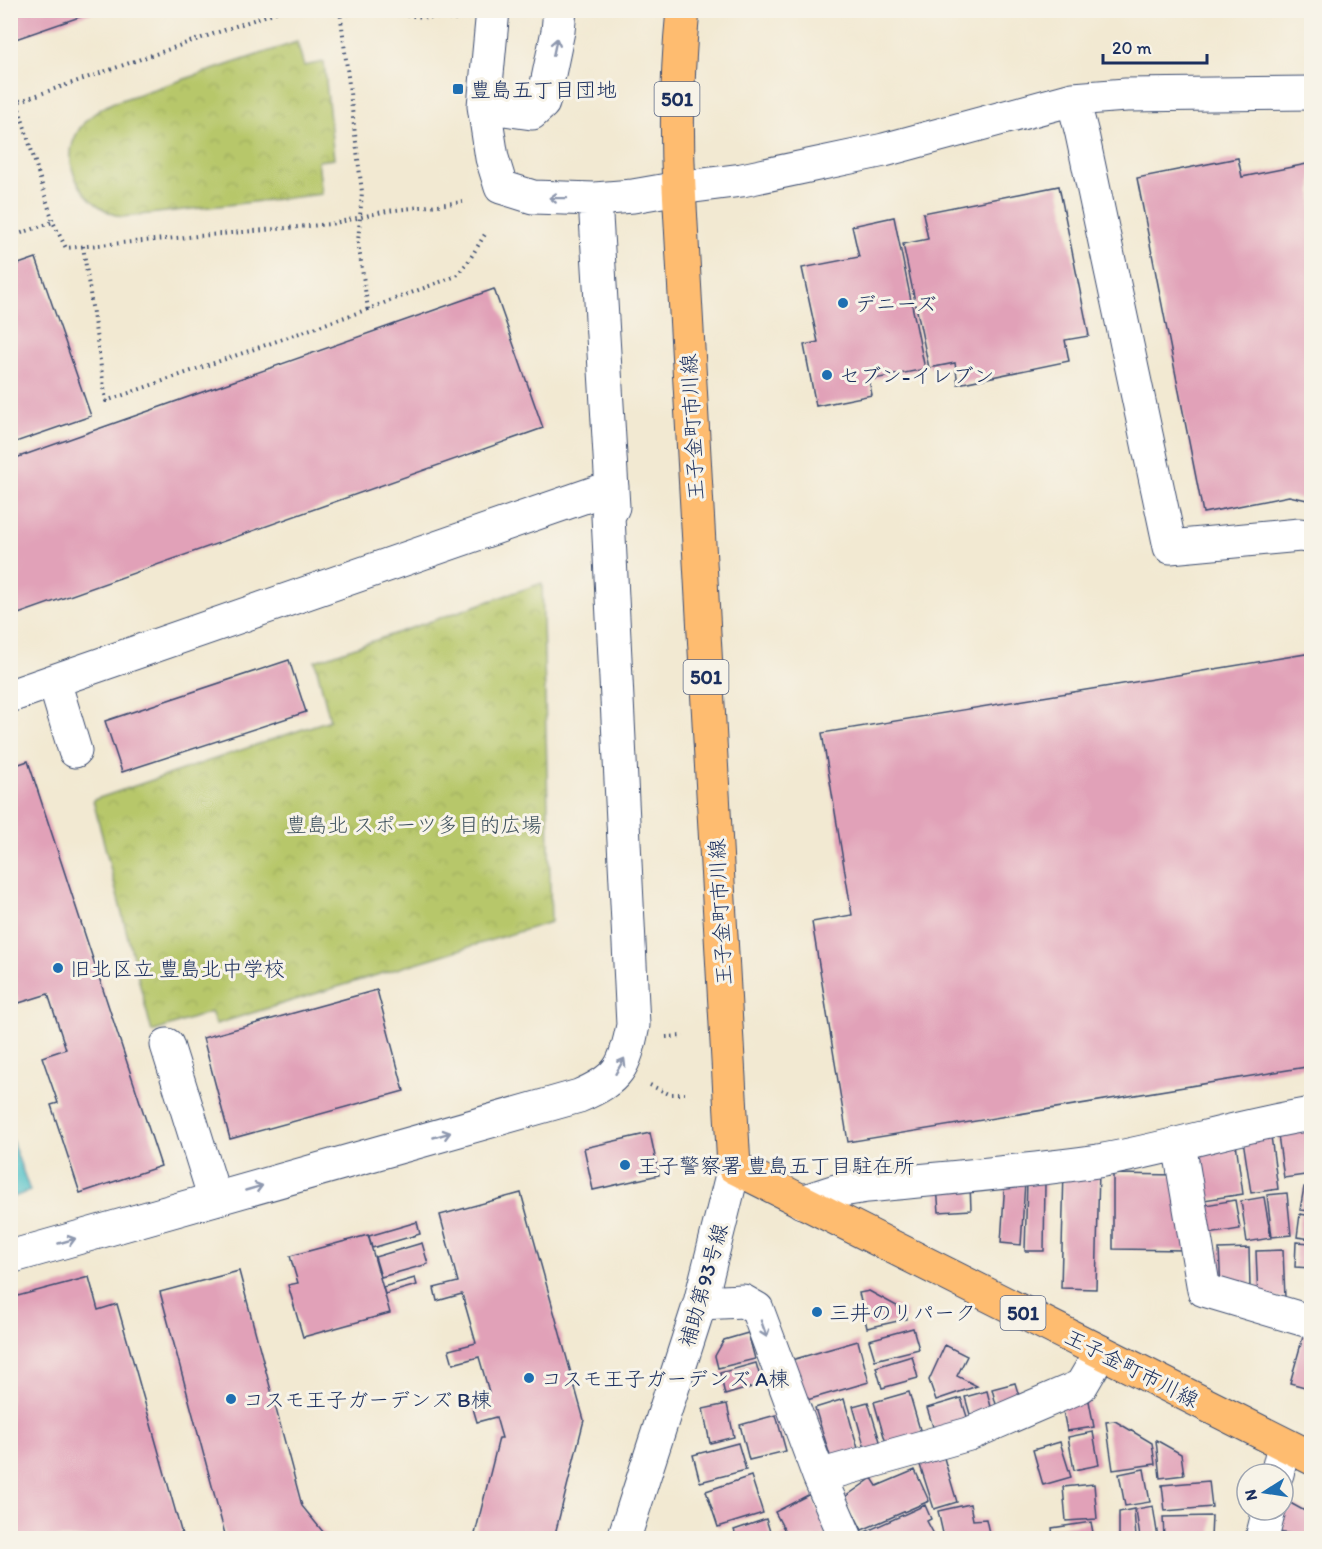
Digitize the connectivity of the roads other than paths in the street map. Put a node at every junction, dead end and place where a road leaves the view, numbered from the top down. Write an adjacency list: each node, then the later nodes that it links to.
1 (493, 10): 6 (street)
2 (560, 10): 6 (street, one-way to 2)
3 (683, 10): 7 (main road, 王子金町市川線 / 501)
4 (1311, 93): 5 (street)
5 (1072, 99): 7 (street); 10 (street)
6 (484, 106): 8 (street, one-way to 6)
7 (679, 188): 8 (street); 17 (main road, 王子金町市川線 / 501)
8 (595, 199): 9 (street)
9 (612, 487): 11 (street); 18 (street, one-way to 9)
10 (1311, 537)
11 (54, 681): 12 (street); 13 (street)
12 (10, 696)
13 (75, 751)
14 (167, 1045): 18 (street)
15 (1311, 1114): 16 (street)
16 (1179, 1144): 19 (street); 22 (street)
17 (734, 1167): 19 (main road, 王子金町市川線 / 501); 21 (street, 補助第93号線)
18 (214, 1199): 20 (street, one-way to 18)
19 (802, 1202): 23 (main road, 王子金町市川線 / 501)
20 (10, 1257)
21 (700, 1303): 25 (street, one-way to 25); 28 (street, 補助第93号線)
22 (1311, 1322)
23 (1101, 1353): 24 (main road, 王子金町市川線 / 501); 25 (street)
24 (1291, 1459)
25 (819, 1476): 27 (street)
26 (1266, 1522): 29 (street)
27 (844, 1538)
28 (624, 1539)
29 (1262, 1539)

